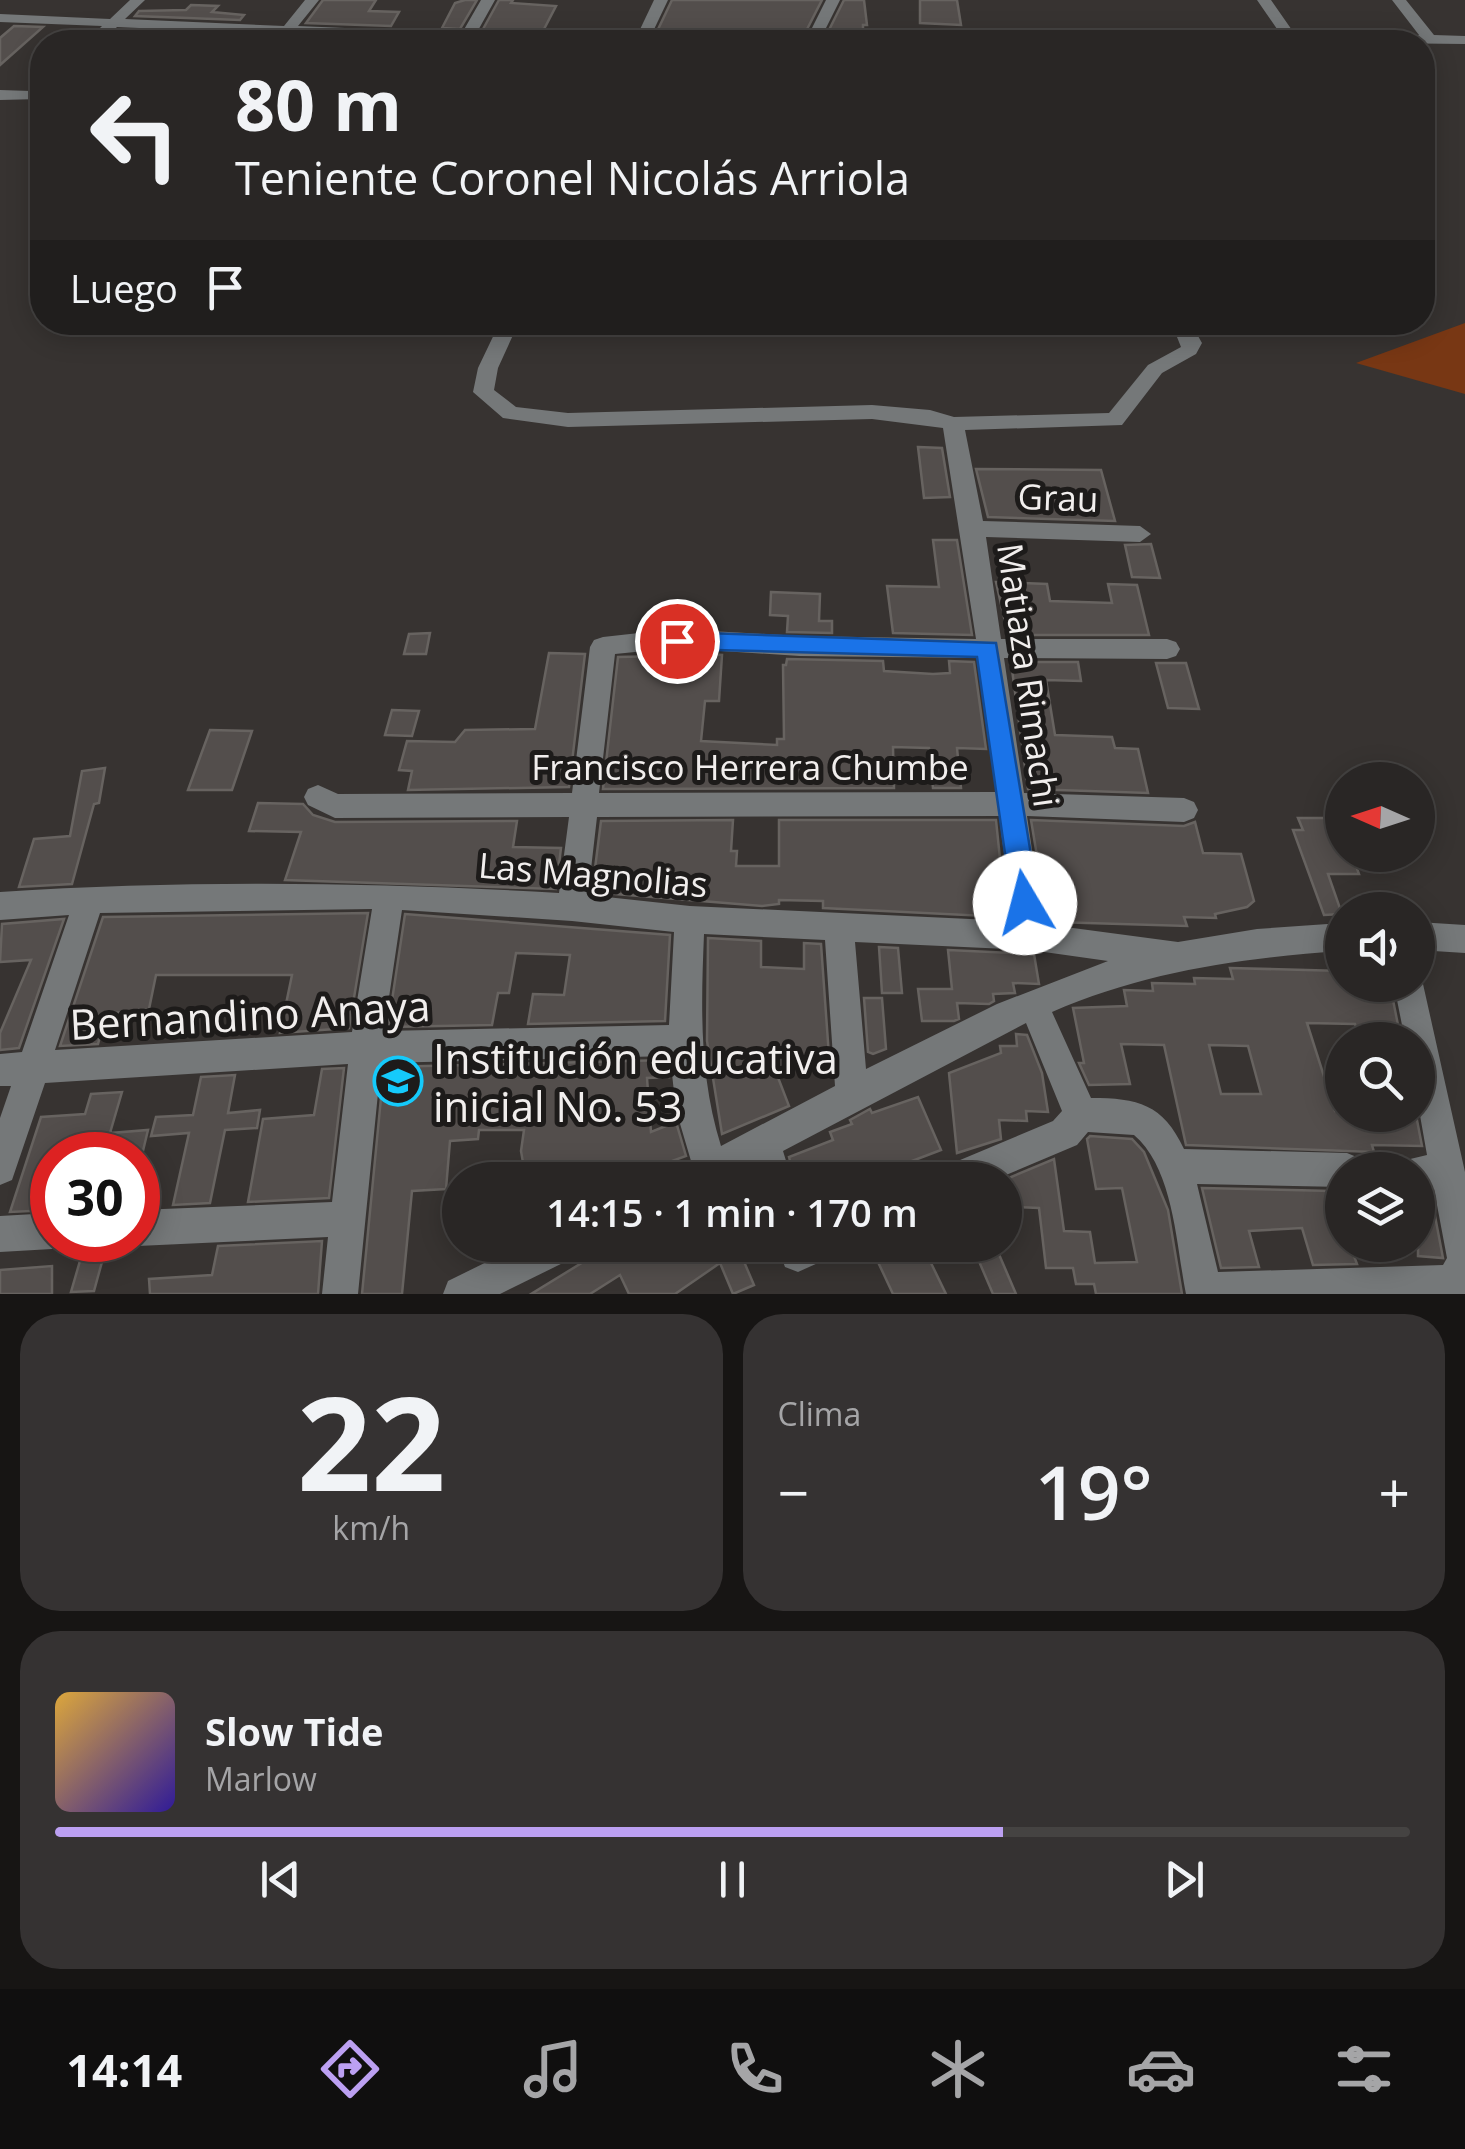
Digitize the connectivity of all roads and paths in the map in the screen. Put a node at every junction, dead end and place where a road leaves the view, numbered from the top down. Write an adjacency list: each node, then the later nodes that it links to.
1 (138, 0): 9 (street)
2 (312, 0): 12 (street)
3 (488, 0): 13 (street)
4 (661, 0): 14 (street)
5 (832, 0): 15 (street)
6 (1264, 0): 16 (street)
7 (1399, 0): 17 (street)
8 (0, 18): 9 (street)
9 (116, 22): 10 (street); 11 (street)
10 (107, 30)
11 (267, 30)
12 (287, 30)
13 (472, 30)
14 (647, 30)
15 (818, 30)
16 (1284, 30)
17 (1422, 30)
18 (1435, 40): 19 (street)
19 (1465, 40)
20 (30, 93): 21 (street)
21 (0, 95)
22 (504, 335): 24 (street)
23 (1187, 335): 24 (street)
24 (953, 424): 25 (street, Matiaza Rimachi)
25 (973, 529): 26 (street, Grau); 27 (street, Matiaza Rimachi)
26 (1140, 534)
27 (988, 649): 28 (street); 30 (street, Matiaza Rimachi); 31 (street)
28 (1167, 649)
29 (318, 797): 31 (street, Francisco Herrera Chumbe)
30 (1011, 804): 31 (street, Francisco Herrera Chumbe); 32 (street, Francisco Herrera Chumbe); 39 (street, Matiaza Rimachi)
31 (584, 805): 36 (street)
32 (1184, 810)
33 (389, 896): 34 (street, Las Magnolias); 36 (street, Las Magnolias); 47 (street)
34 (89, 901): 35 (street, Las Magnolias); 48 (street)
35 (0, 906)
36 (572, 907): 37 (street, Las Magnolias)
37 (690, 920): 38 (street, Las Magnolias); 46 (street)
38 (839, 929): 39 (street, Las Magnolias); 50 (street)
39 (1030, 936): 43 (street, Las Magnolias)
40 (1435, 937): 42 (street)
41 (1325, 938): 43 (street)
42 (1465, 939)
43 (1178, 956): 45 (street)
44 (1412, 1002): 53 (street)
45 (1034, 1006): 50 (street); 51 (street)
46 (684, 1040): 47 (street, Bernandino Anaya); 54 (street)
47 (366, 1047): 48 (street, Bernandino Anaya); 62 (street)
48 (34, 1068): 49 (street, Bernandino Anaya); 59 (street)
49 (0, 1070)
50 (852, 1092): 52 (street)
51 (1081, 1115): 57 (street); 58 (street)
52 (764, 1145): 55 (street); 56 (street)
53 (1430, 1152)
54 (699, 1162)
55 (728, 1162)
56 (769, 1162)
57 (996, 1162)
58 (1176, 1166): 60 (street); 68 (street)
59 (0, 1168)
60 (1325, 1169)
61 (1435, 1182): 67 (street)
62 (346, 1219): 63 (street); 69 (street)
63 (160, 1227)
64 (30, 1232): 65 (street)
65 (0, 1234)
66 (526, 1262): 70 (street)
67 (1461, 1268): 68 (street)
68 (1203, 1292)
69 (340, 1294)
70 (462, 1294)

